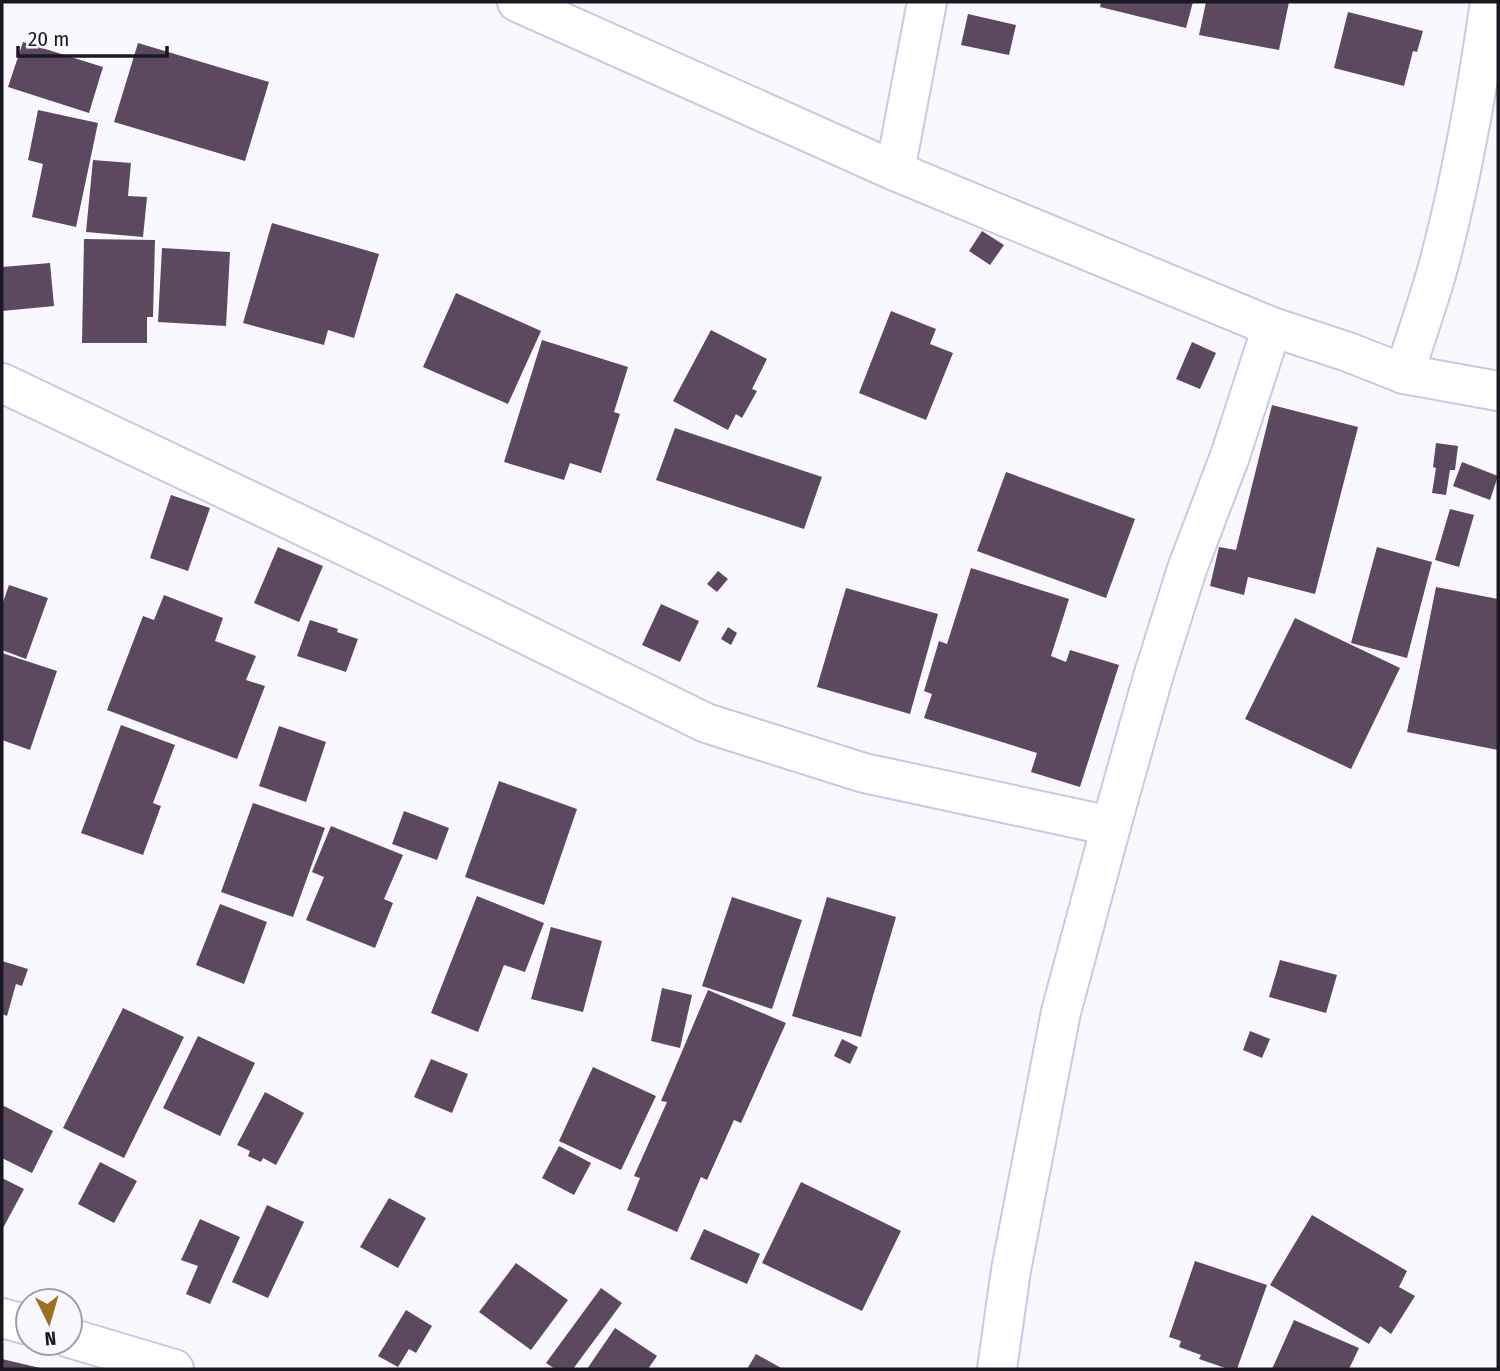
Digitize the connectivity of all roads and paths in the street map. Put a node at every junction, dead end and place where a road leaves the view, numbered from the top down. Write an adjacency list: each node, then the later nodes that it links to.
1 (517, 2): 4 (street)
2 (927, 2): 4 (street)
3 (1490, 2): 6 (street)
4 (895, 171): 5 (street)
5 (1272, 327): 6 (street); 9 (street)
6 (1404, 374): 8 (street)
7 (2, 383): 9 (street)
8 (1498, 391)
9 (1111, 826): 12 (street)
10 (84, 1342): 11 (street)
11 (174, 1369)
12 (997, 1369)

